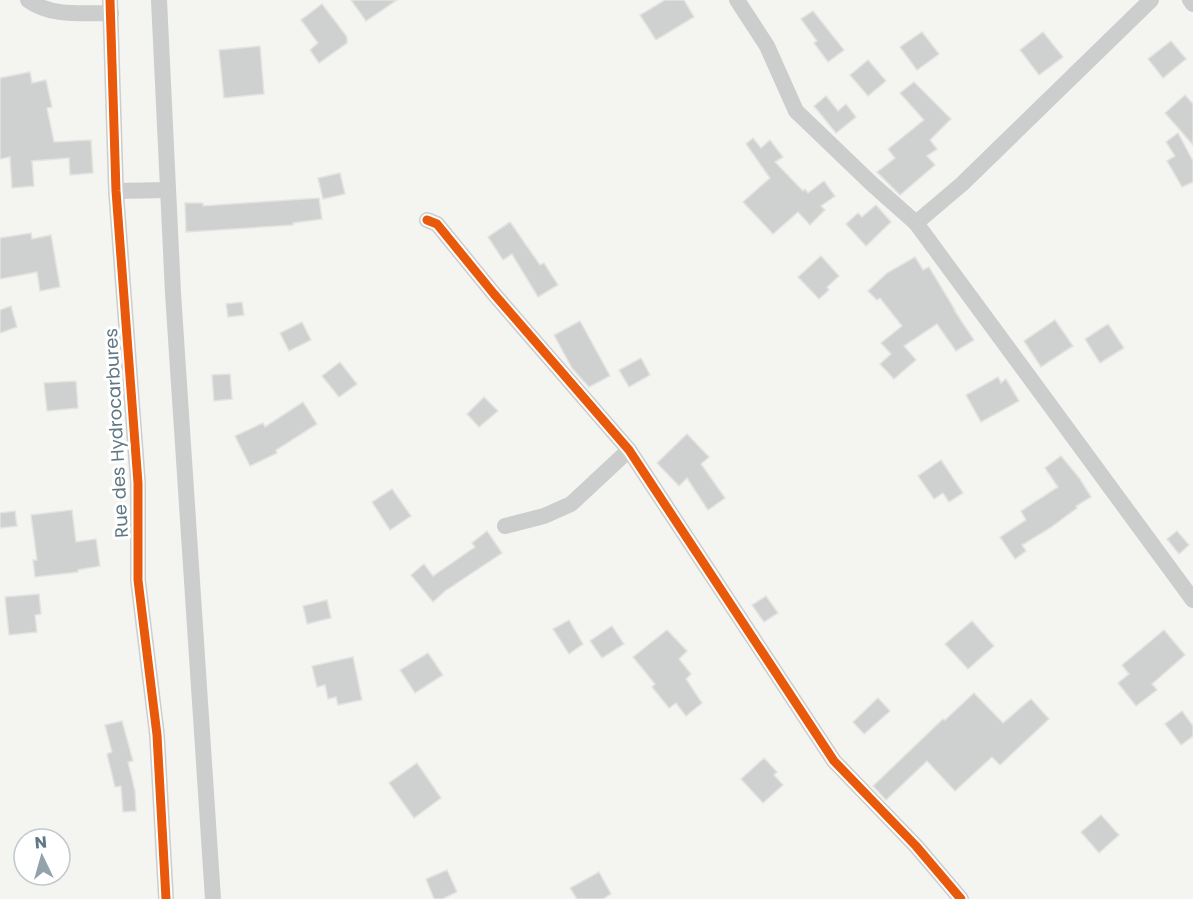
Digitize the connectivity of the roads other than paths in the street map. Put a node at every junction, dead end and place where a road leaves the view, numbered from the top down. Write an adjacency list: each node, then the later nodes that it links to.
1 (28, 0): 7 (street)
2 (159, 0): 8 (street)
3 (737, 0): 11 (street)
4 (1151, 0): 11 (street)
5 (1190, 0): 6 (street)
6 (1193, 4)
7 (110, 7): 9 (street, Rue des Hydrocarbures)
8 (168, 190): 9 (street); 16 (street)
9 (116, 191): 15 (street, Rue des Hydrocarbures)
10 (427, 220): 12 (street)
11 (916, 223): 14 (street)
12 (629, 450): 13 (street); 17 (street)
13 (505, 526)
14 (1193, 600)
15 (166, 899)
16 (213, 899)
17 (961, 899)

